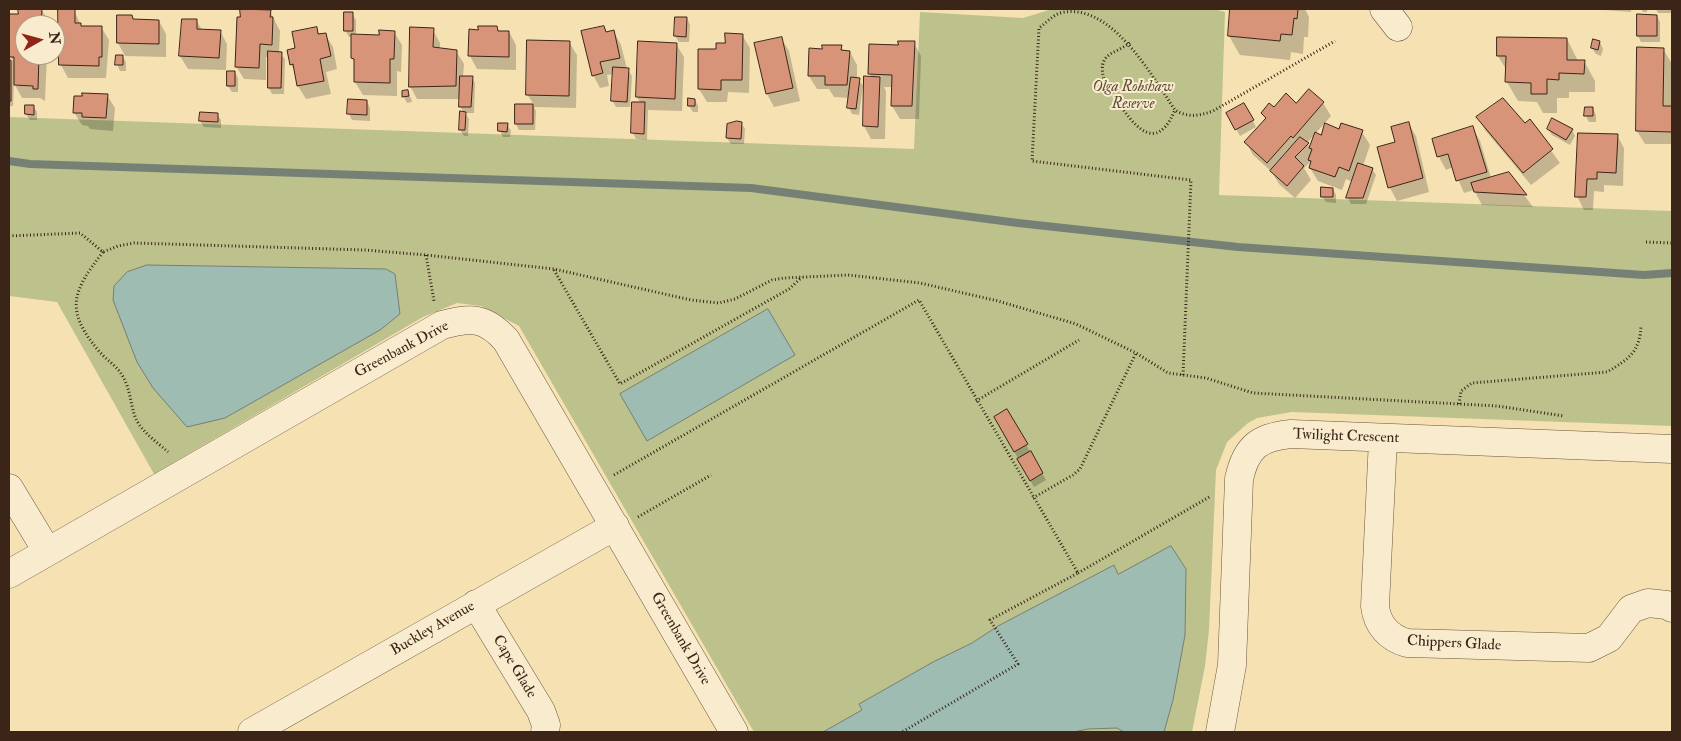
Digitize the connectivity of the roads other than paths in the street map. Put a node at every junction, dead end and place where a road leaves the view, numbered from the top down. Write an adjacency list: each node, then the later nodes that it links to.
1 (1383, 439): 2 (street, Twilight Crescent); 8 (street, Chippers Glade); 12 (street, Twilight Crescent)
2 (1672, 449)
3 (9, 488): 5 (street)
4 (625, 522): 5 (street, Greenbank Drive); 7 (street, Buckley Avenue); 11 (street, Greenbank Drive)
5 (48, 551): 6 (street, Greenbank Drive)
6 (9, 574)
7 (476, 604): 9 (street, Buckley Avenue); 10 (street, Cape Glade)
8 (1672, 608)
9 (269, 728)
10 (545, 732)
11 (734, 732)
12 (1220, 732)

